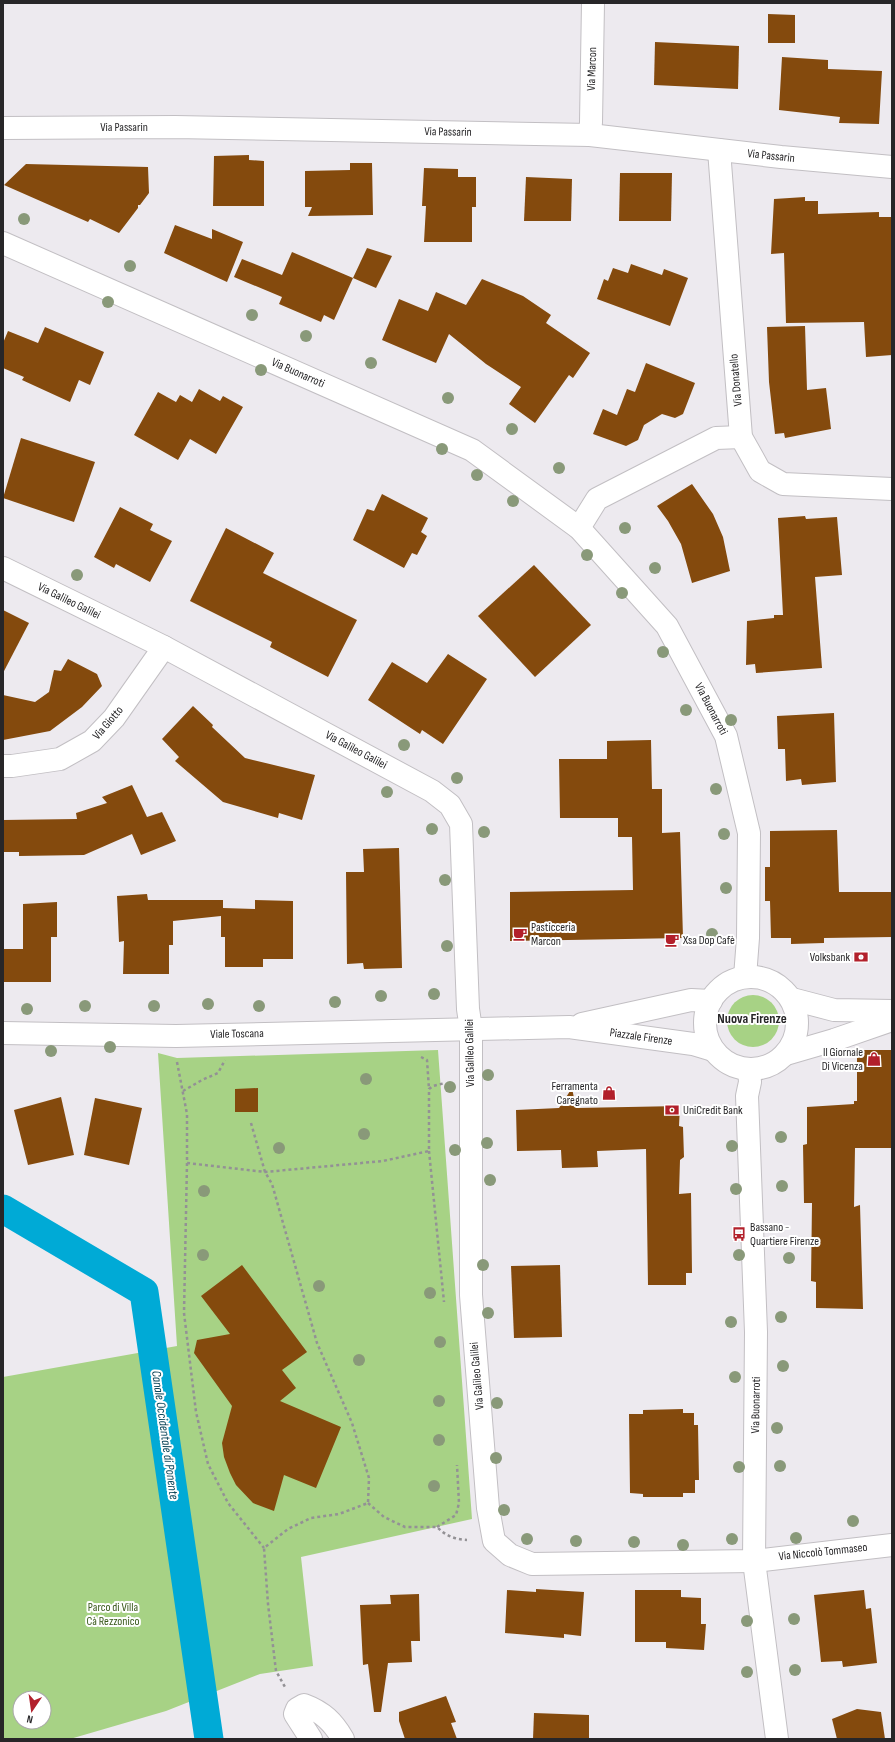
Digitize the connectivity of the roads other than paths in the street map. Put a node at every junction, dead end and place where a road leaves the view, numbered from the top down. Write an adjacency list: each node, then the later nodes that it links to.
1 (593, 3): 3 (street, Via Marcon)
2 (3, 128): 3 (street, Via Passarin)
3 (590, 135): 4 (street, Via Passarin)
4 (719, 150): 5 (street, Via Passarin); 7 (street, Via Donatello)
5 (892, 167)
6 (3, 243): 9 (street, Via Buonarroti)
7 (741, 437): 8 (street, Via Donatello); 9 (street)
8 (892, 489)
9 (579, 528): 13 (street, Via Buonarroti)
10 (3, 568): 11 (street, Via Galileo Galilei)
11 (164, 647): 12 (street, Via Giotto); 19 (street, Via Galileo Galilei)
12 (3, 766)
13 (745, 977): 14 (street, Piazzale Firenze); 15 (street, Piazzale Firenze)
14 (792, 999): 16 (street); 22 (street, Piazzale Firenze)
15 (711, 1001): 18 (street, Piazzale Firenze); 21 (street, Piazzale Firenze)
16 (892, 1011)
17 (892, 1020): 22 (street, Piazzale Firenze)
18 (569, 1027): 19 (street, Piazzale Firenze); 21 (street, Piazzale Firenze)
19 (470, 1029): 20 (street, Viale Toscana); 25 (street, Via Galileo Galilei)
20 (3, 1033)
21 (713, 1050): 23 (street, Piazzale Firenze)
22 (786, 1054): 23 (street, Piazzale Firenze)
23 (749, 1069): 25 (street, Via Buonarroti)
24 (892, 1545): 25 (street, Via Niccolò Tommaseo)
25 (754, 1560): 28 (street, Via Buonarroti)
26 (311, 1739): 27 (street)
27 (343, 1739)
28 (777, 1739)

